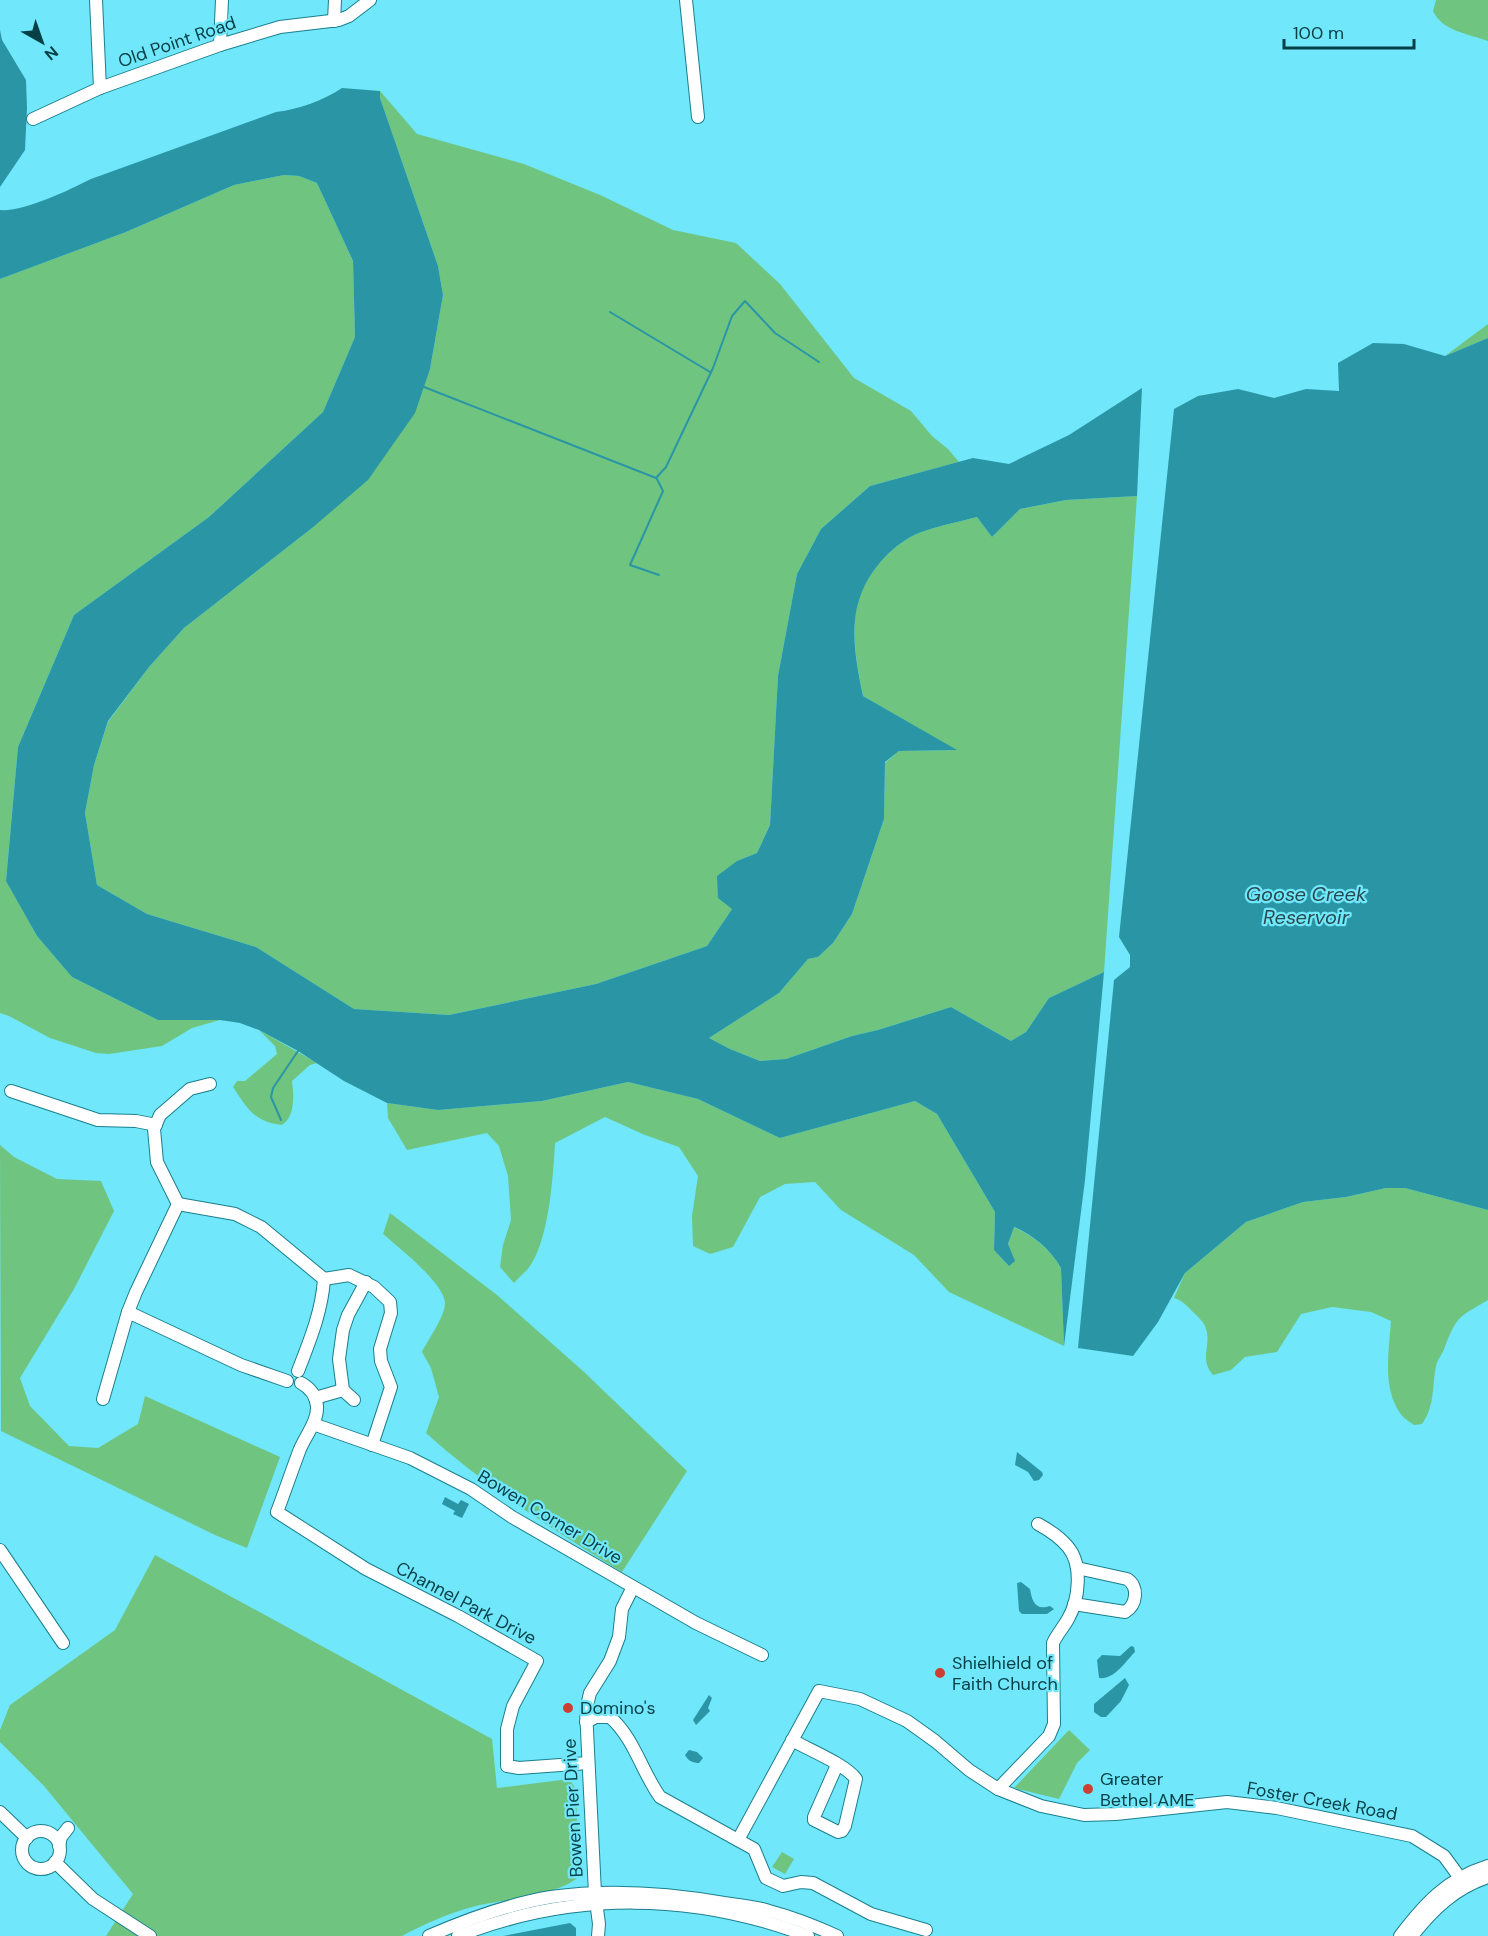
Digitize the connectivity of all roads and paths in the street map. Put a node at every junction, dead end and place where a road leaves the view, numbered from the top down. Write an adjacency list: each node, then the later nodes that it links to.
1 (96, 0): 8 (street)
2 (222, 0): 7 (street)
3 (335, 0): 6 (street)
4 (370, 0): 6 (street, Old Point Road)
5 (686, 0): 9 (street)
6 (334, 21): 7 (street, Old Point Road)
7 (220, 45): 8 (street, Old Point Road)
8 (100, 88): 10 (street, Old Point Road)
9 (699, 117)
10 (33, 119)
11 (210, 1084): 13 (street)
12 (11, 1090): 13 (street)
13 (156, 1125): 14 (street)
14 (178, 1204): 15 (street); 17 (street)
15 (324, 1279): 16 (street); 18 (street)
16 (366, 1282): 19 (street); 24 (street)
17 (128, 1312): 18 (street); 21 (street)
18 (300, 1377): 20 (street)
19 (343, 1390): 20 (street); 22 (street)
20 (315, 1398): 23 (street)
21 (103, 1399)
22 (354, 1400)
23 (313, 1424): 24 (street, Bowen Corner Drive); 34 (street, Channel Park Drive)
24 (372, 1445): 28 (street, Bowen Corner Drive)
25 (1038, 1524): 27 (street)
26 (0, 1550): 30 (street)
27 (1077, 1568): 29 (street); 29 (street)
28 (633, 1587): 31 (street, Bowen Corner Drive); 32 (street, Bowen Pier Drive)
29 (1074, 1604): 36 (street)
30 (63, 1643)
31 (762, 1655)
32 (586, 1722): 34 (street, Bowen Pier Drive); 40 (street)
33 (792, 1740): 35 (street); 36 (street, Foster Creek Road); 40 (street)
34 (588, 1763): 46 (street, Bowen Pier Drive)
35 (837, 1765): 35 (street)
36 (998, 1789): 45 (street, Foster Creek Road)
37 (0, 1812): 39 (street)
38 (48, 1833): 39 (street); 41 (street); 41 (street)
39 (27, 1838): 42 (street)
40 (738, 1840): 47 (street)
41 (60, 1846): 42 (street)
42 (55, 1862): 48 (street)
43 (1488, 1866): 45 (street)
44 (1488, 1876): 45 (street)
45 (1463, 1881): 54 (street); 55 (street)
46 (596, 1898): 49 (street); 50 (street); 51 (street, Bowen Pier Drive); 52 (street); 53 (street)
47 (926, 1930)
48 (150, 1936)
49 (429, 1936)
50 (459, 1936)
51 (598, 1936)
52 (808, 1936)
53 (837, 1936)
54 (1400, 1936)
55 (1412, 1936)

